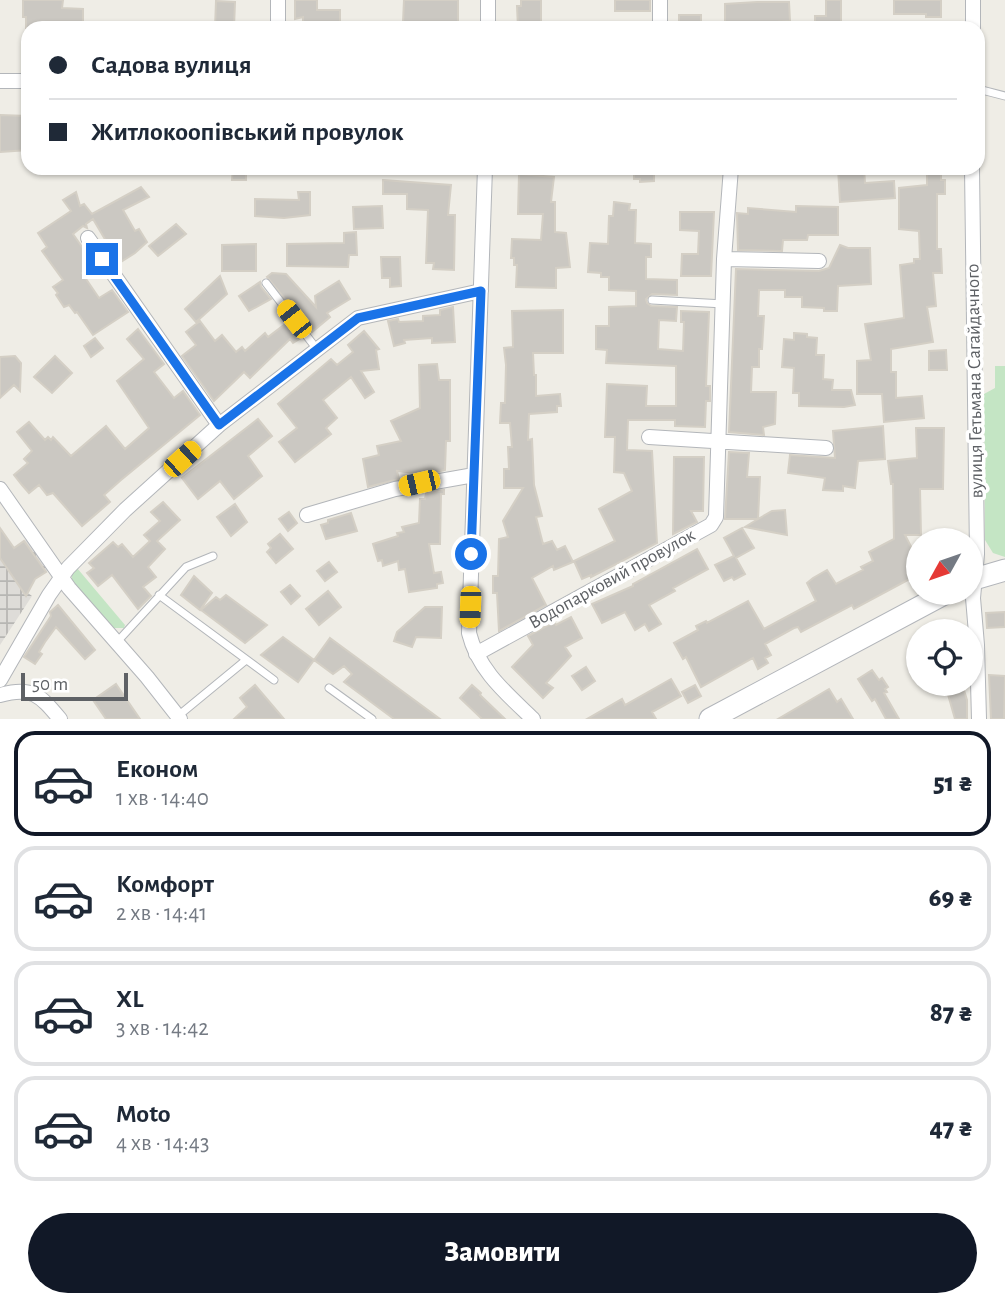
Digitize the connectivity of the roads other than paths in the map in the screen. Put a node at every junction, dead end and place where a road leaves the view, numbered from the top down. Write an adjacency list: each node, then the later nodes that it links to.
1 (278, 0): 5 (street)
2 (488, 0): 6 (street)
3 (660, 0): 7 (street)
4 (973, 0): 8 (street)
5 (278, 21)
6 (488, 21)
7 (660, 21)
8 (973, 21)
9 (0, 81): 10 (street)
10 (21, 81)
11 (985, 91): 12 (lane)
12 (1005, 96)
13 (485, 175): 20 (street)
14 (730, 175): 17 (street, Водопарковий провулок)
15 (972, 175): 31 (street, вулиця Гетьмана Сагайдачного)
16 (88, 238): 24 (street)
17 (724, 259): 18 (street); 22 (street, Водопарковий провулок)
18 (819, 261)
19 (266, 283): 23 (lane)
20 (481, 291): 23 (street); 28 (street)
21 (652, 300): 22 (lane)
22 (724, 304): 26 (street, Водопарковий провулок)
23 (316, 348): 24 (street)
24 (219, 425): 35 (street)
25 (649, 437): 26 (street)
26 (719, 442): 27 (street); 40 (street, Водопарковий провулок)
27 (827, 448)
28 (474, 475): 30 (street); 40 (street)
29 (0, 489): 35 (street)
30 (307, 515)
31 (977, 528)
32 (213, 556): 36 (lane)
33 (1005, 570): 34 (main road)
34 (984, 576)
35 (61, 577): 39 (street); 42 (street)
36 (159, 595): 39 (lane); 41 (lane)
37 (922, 606): 50 (main road)
38 (974, 606): 51 (street, вулиця Гетьмана Сагайдачного)
39 (117, 642): 46 (street)
40 (476, 654): 49 (street)
41 (246, 660): 43 (lane); 46 (lane)
42 (0, 680)
43 (274, 680)
44 (330, 688): 48 (lane)
45 (0, 695): 47 (street)
46 (179, 718)
47 (60, 719)
48 (372, 719)
49 (533, 719)
50 (710, 719)
51 (979, 719)

